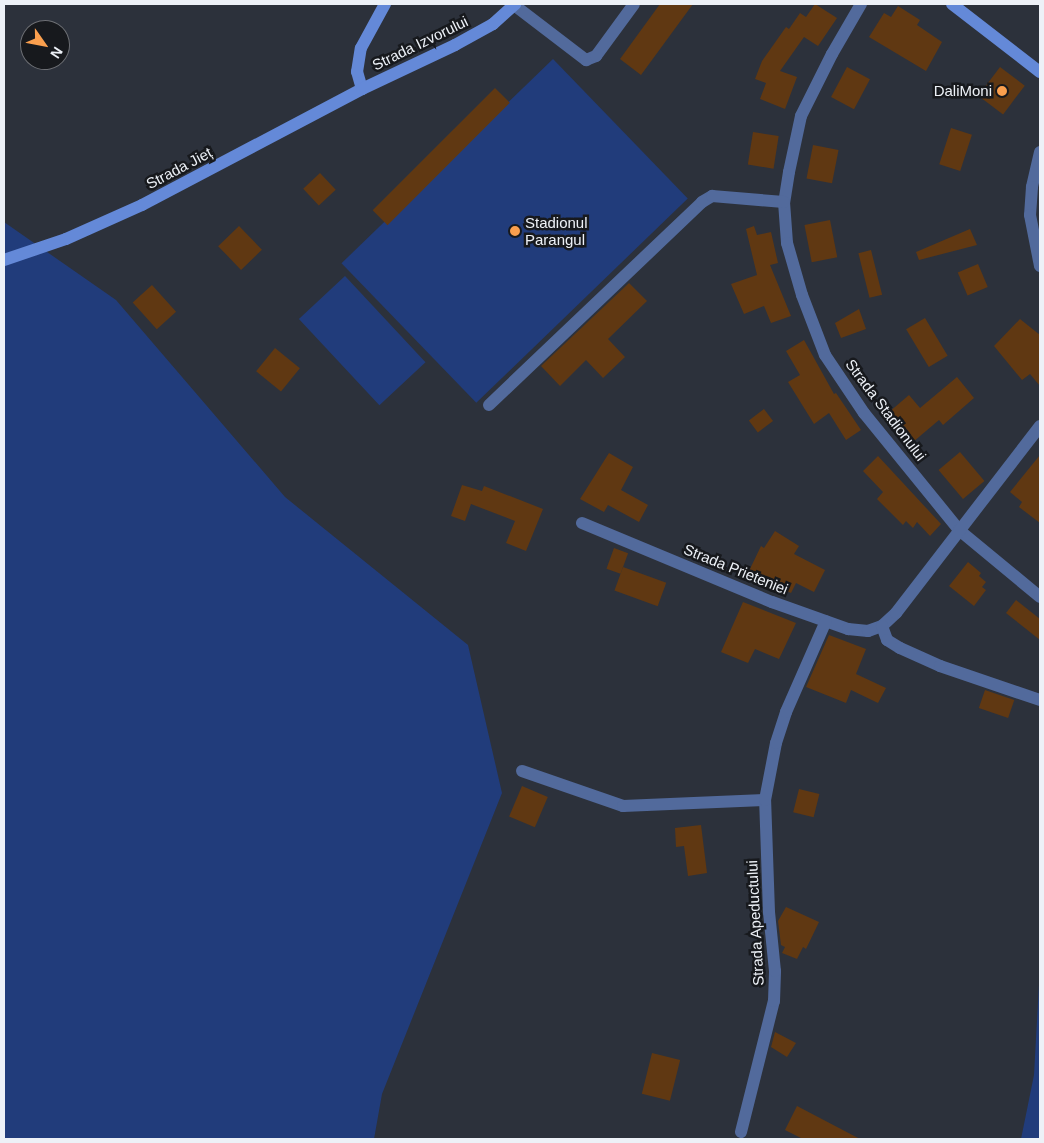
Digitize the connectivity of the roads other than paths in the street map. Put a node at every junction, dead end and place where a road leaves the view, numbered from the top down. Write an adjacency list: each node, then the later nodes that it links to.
1 (385, 4): 7 (main road)
2 (514, 4): 3 (street, Strada Izvorului); 7 (main road, Strada Izvorului)
3 (634, 4)
4 (861, 4): 9 (street, Strada Stadionului)
5 (952, 4): 6 (main road)
6 (1040, 72)
7 (362, 89): 10 (main road, Strada Jieț)
8 (1040, 152): 11 (street)
9 (784, 202): 12 (street); 15 (street, Strada Stadionului)
10 (4, 260)
11 (1040, 266)
12 (489, 405)
13 (1040, 426): 15 (street)
14 (582, 523): 17 (street, Strada Prieteniei)
15 (958, 530): 16 (street, Strada Stadionului); 18 (street)
16 (1040, 597)
17 (826, 621): 18 (street, Strada Prieteniei); 21 (street, Strada Apeductului)
18 (882, 626): 19 (street)
19 (1040, 700)
20 (522, 771): 21 (street)
21 (765, 800): 22 (street, Strada Apeductului)
22 (741, 1132)

